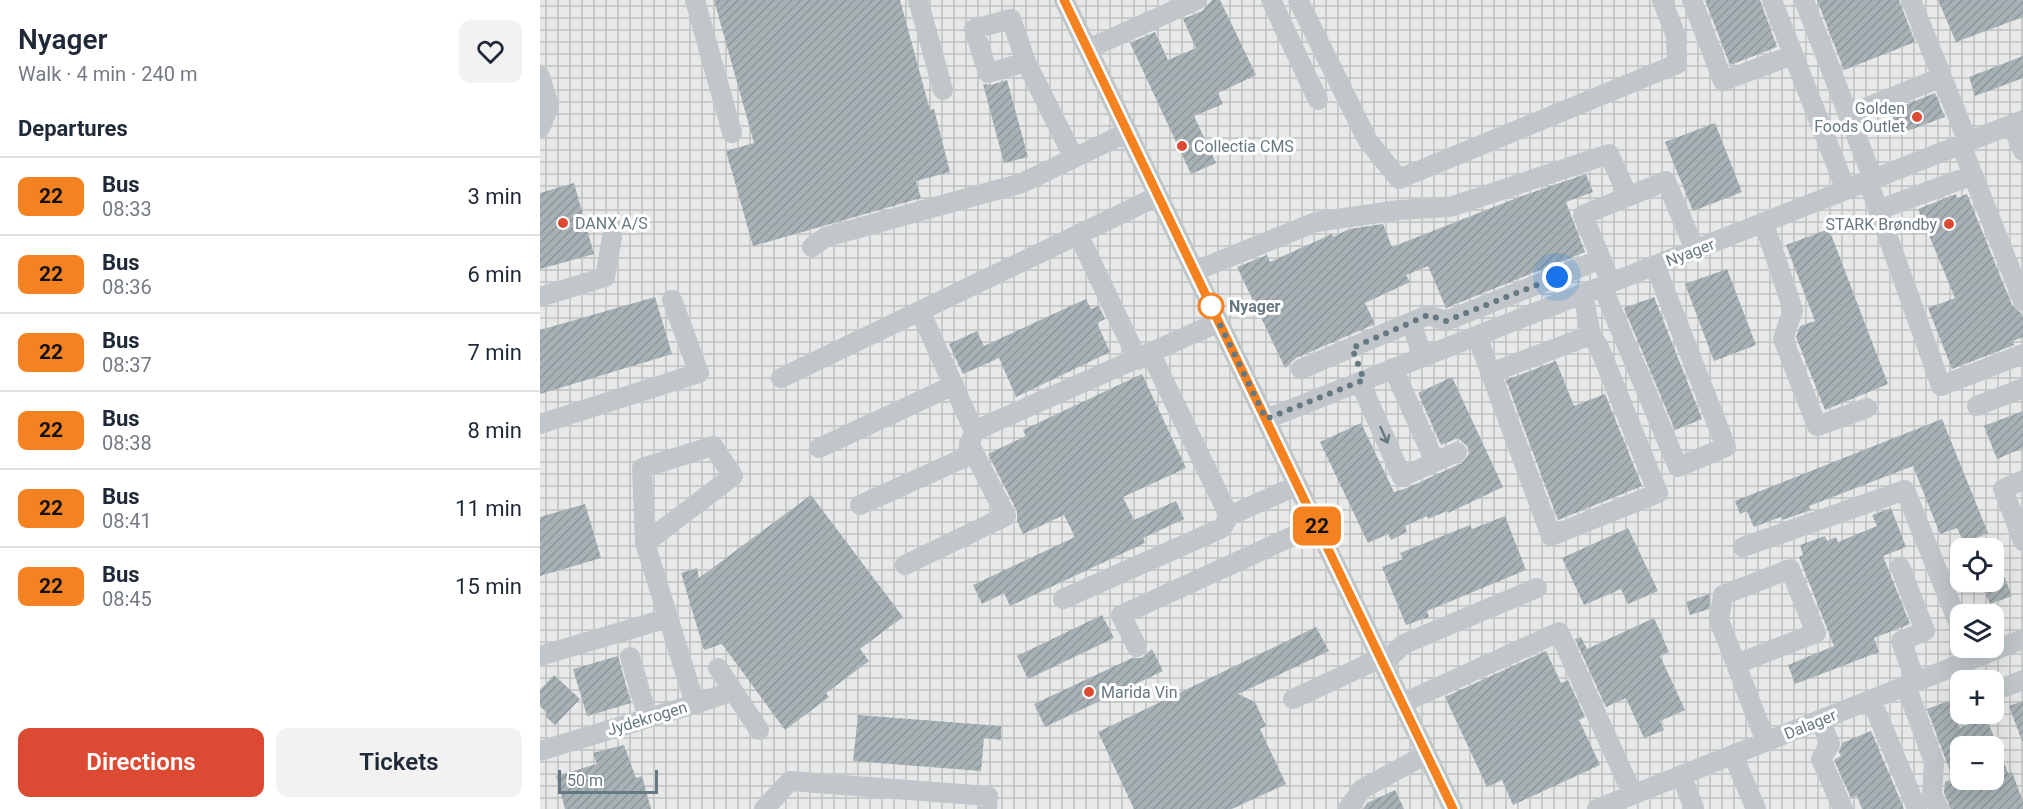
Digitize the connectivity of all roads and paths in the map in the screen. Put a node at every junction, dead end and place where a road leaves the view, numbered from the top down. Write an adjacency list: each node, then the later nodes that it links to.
1 (696, 0): 23 (street)
2 (918, 0): 17 (street)
3 (1064, 0): 12 (street)
4 (1197, 0): 12 (street)
5 (1271, 0): 18 (street)
6 (1298, 0): 7 (street)
7 (1662, 0)
8 (1692, 0): 13 (street)
9 (1772, 0): 13 (street)
10 (1804, 0): 19 (street)
11 (1911, 0): 16 (street)
12 (1088, 49): 22 (street)
13 (1793, 54): 29 (street)
14 (1026, 62): 26 (street)
15 (540, 76): 21 (street)
16 (1942, 77): 19 (street); 24 (street)
17 (943, 90)
18 (1318, 100)
19 (1848, 115): 28 (street)
20 (2018, 122): 24 (street, Nyager); 25 (street)
21 (540, 128)
22 (1128, 132): 26 (street); 30 (street)
23 (732, 133)
24 (1964, 143): 27 (street); 28 (street, Nyager)
25 (2023, 151)
26 (1074, 158): 36 (street)
27 (1973, 175): 32 (street); 45 (street)
28 (1870, 180): 29 (street, Nyager); 32 (street)
29 (1846, 190): 33 (street, Nyager)
30 (1158, 196): 34 (street); 40 (street)
31 (1628, 196): 37 (street); 38 (street); 40 (street)
32 (1878, 210): 52 (street)
33 (1764, 222): 37 (street, Nyager); 63 (street)
34 (1078, 234): 46 (street); 53 (street)
35 (612, 237): 43 (street)
36 (813, 247)
37 (1695, 250): 39 (street, Nyager)
38 (1601, 259): 41 (street); 48 (street)
39 (1655, 265): 41 (street, Nyager); 41 (street)
40 (1195, 271): 47 (street)
41 (1606, 284): 42 (street, Nyager)
42 (1583, 294): 49 (street); 50 (street, Nyager)
43 (540, 297)
44 (672, 300): 65 (street)
45 (2023, 301)
46 (920, 311): 58 (street); 60 (street)
47 (1219, 322): 53 (street); 64 (street)
48 (1411, 323): 51 (street); 54 (street)
49 (1591, 335): 57 (street); 57 (street)
50 (1477, 336): 54 (street, Nyager); 57 (street)
51 (1352, 348): 56 (street); 59 (street)
52 (2023, 354)
53 (1145, 357): 66 (street); 73 (street)
54 (1423, 357): 55 (street, Nyager)
55 (1393, 368): 59 (street, Nyager); 69 (street)
56 (1301, 369)
57 (1490, 373)
58 (781, 378)
59 (1362, 381): 64 (street, Nyager); 69 (street, one-way to 69)
60 (954, 385): 66 (street); 67 (street)
61 (2023, 388): 62 (street)
62 (1977, 406)
63 (1867, 408)
64 (1266, 419): 71 (street)
65 (540, 424)
66 (972, 437): 72 (street); 78 (street)
67 (819, 448)
68 (1456, 452): 69 (street)
69 (1435, 462)
70 (2023, 480): 75 (street)
71 (1298, 485): 73 (street); 74 (street)
72 (860, 505)
73 (1229, 516): 81 (street)
74 (1317, 525): 86 (street); 90 (street)
75 (2023, 542)
76 (645, 543): 76 (street, Jydekrogen); 83 (street, Jydekrogen)
77 (1743, 547): 82 (street)
78 (905, 565)
79 (1900, 567): 94 (street)
80 (1537, 588): 90 (street)
81 (1063, 599)
82 (1951, 604)
83 (668, 618): 87 (street); 100 (street, Jydekrogen)
84 (2023, 639): 85 (street, Dalager)
85 (2004, 644)
86 (1137, 647)
87 (540, 656)
88 (630, 657): 101 (street)
89 (1961, 658): 94 (street, Dalager)
90 (1382, 661): 97 (street); 99 (street)
91 (1736, 664): 91 (street); 104 (street)
92 (718, 668): 96 (street)
93 (2023, 680): 95 (street)
94 (1911, 684): 98 (street, Dalager); 119 (street)
95 (2004, 687)
96 (733, 691): 100 (street); 103 (street)
97 (1293, 699)
98 (1871, 699): 102 (street, Dalager); 118 (street)
99 (1403, 703): 106 (street); 109 (street)
100 (695, 704): 101 (street, Jydekrogen)
101 (648, 718): 105 (street, Jydekrogen)
102 (1820, 720): 104 (street, Dalager); 117 (street)
103 (759, 730)
104 (1766, 742): 107 (street, Dalager)
105 (540, 751)
106 (1427, 754): 112 (street); 113 (street)
107 (1733, 755): 108 (street, Dalager); 116 (street)
108 (1681, 775): 109 (street, Dalager); 115 (street)
109 (1633, 795): 114 (street, Dalager)
110 (764, 809): 111 (street)
111 (987, 809)
112 (1348, 809)
113 (1454, 809)
114 (1597, 809)
115 (1692, 809)
116 (1756, 809)
117 (1843, 809)
118 (1917, 809)
119 (1939, 809)

